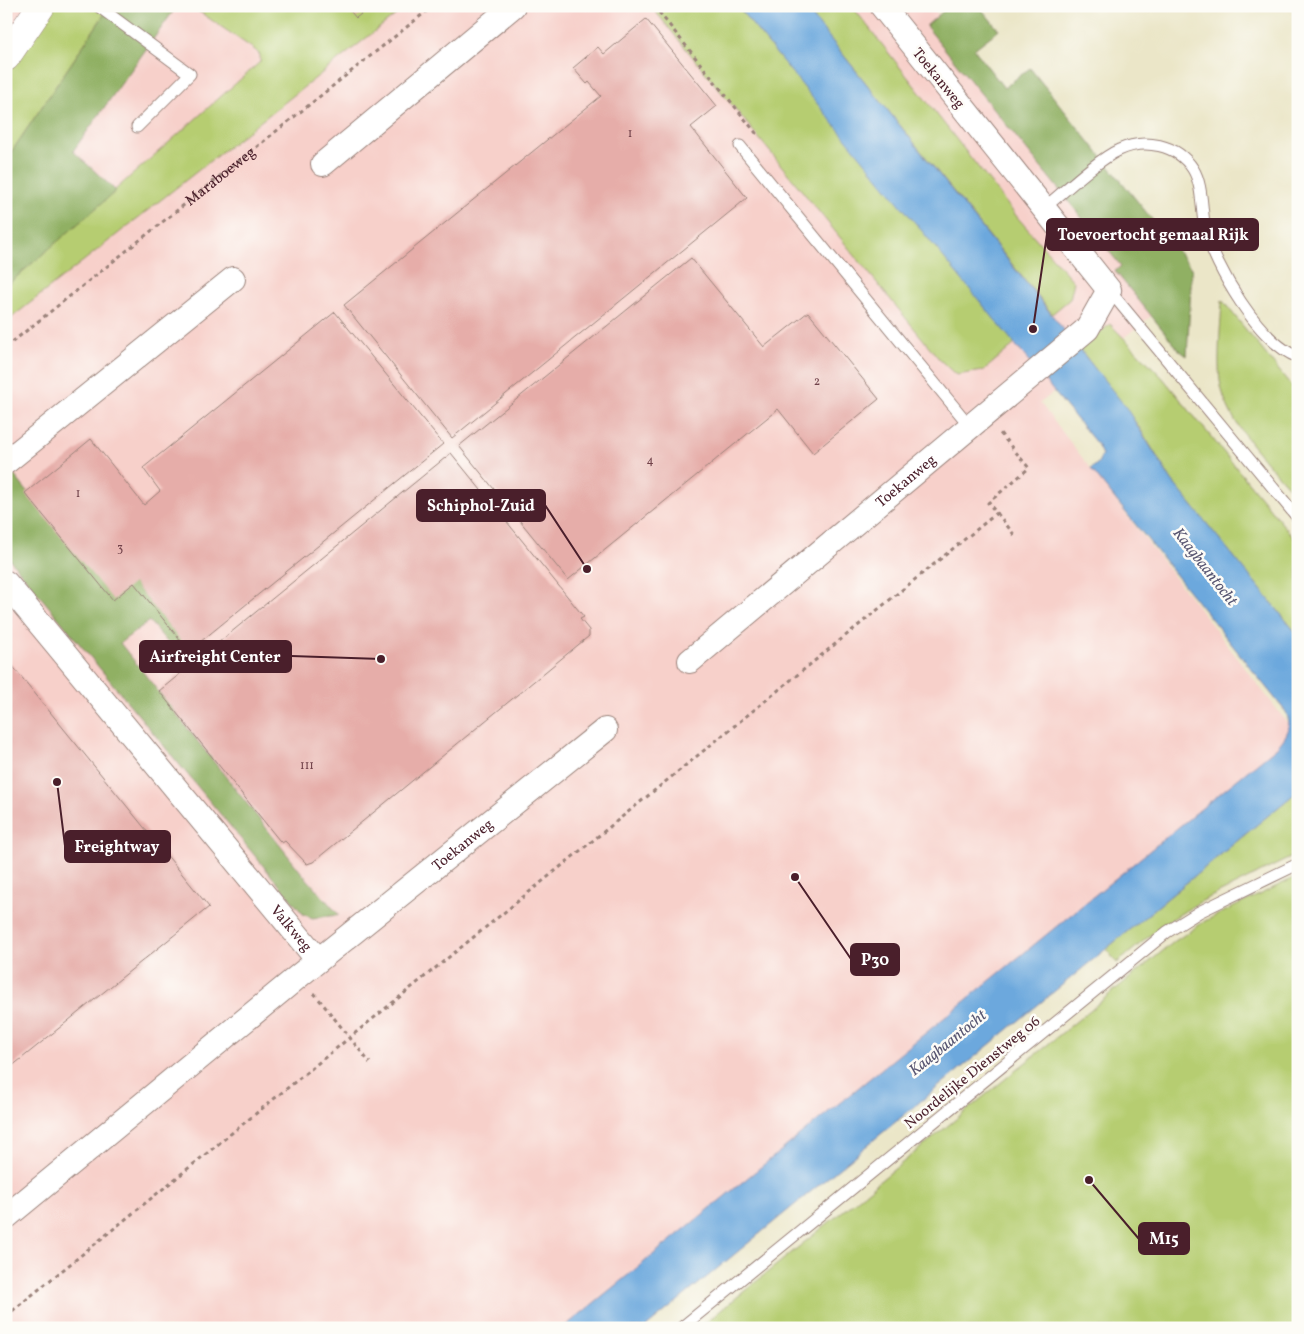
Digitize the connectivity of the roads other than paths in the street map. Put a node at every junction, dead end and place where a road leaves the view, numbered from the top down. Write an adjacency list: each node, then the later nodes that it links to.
1 (23, 6): 6 (street)
2 (41, 6): 7 (street)
3 (98, 6): 8 (lane)
4 (513, 6): 10 (street)
5 (882, 6): 11 (street, Toekanweg)
6 (6, 32)
7 (6, 57)
8 (137, 127)
9 (740, 146): 15 (lane)
10 (322, 164)
11 (1044, 208): 13 (street, Toekanweg); 14 (lane)
12 (234, 279): 16 (street)
13 (1110, 290): 15 (street, Toekanweg); 17 (lane, Toekanweg)
14 (1298, 357)
15 (976, 419): 19 (street, Toekanweg)
16 (6, 462)
17 (1298, 518)
18 (6, 583): 22 (street, Valkweg)
19 (690, 661)
20 (605, 730): 22 (street, Toekanweg)
21 (1298, 864): 24 (lane, Noordelijke Dienstweg 06)
22 (318, 960): 23 (street, Valkweg)
23 (6, 1217)
24 (681, 1328)

